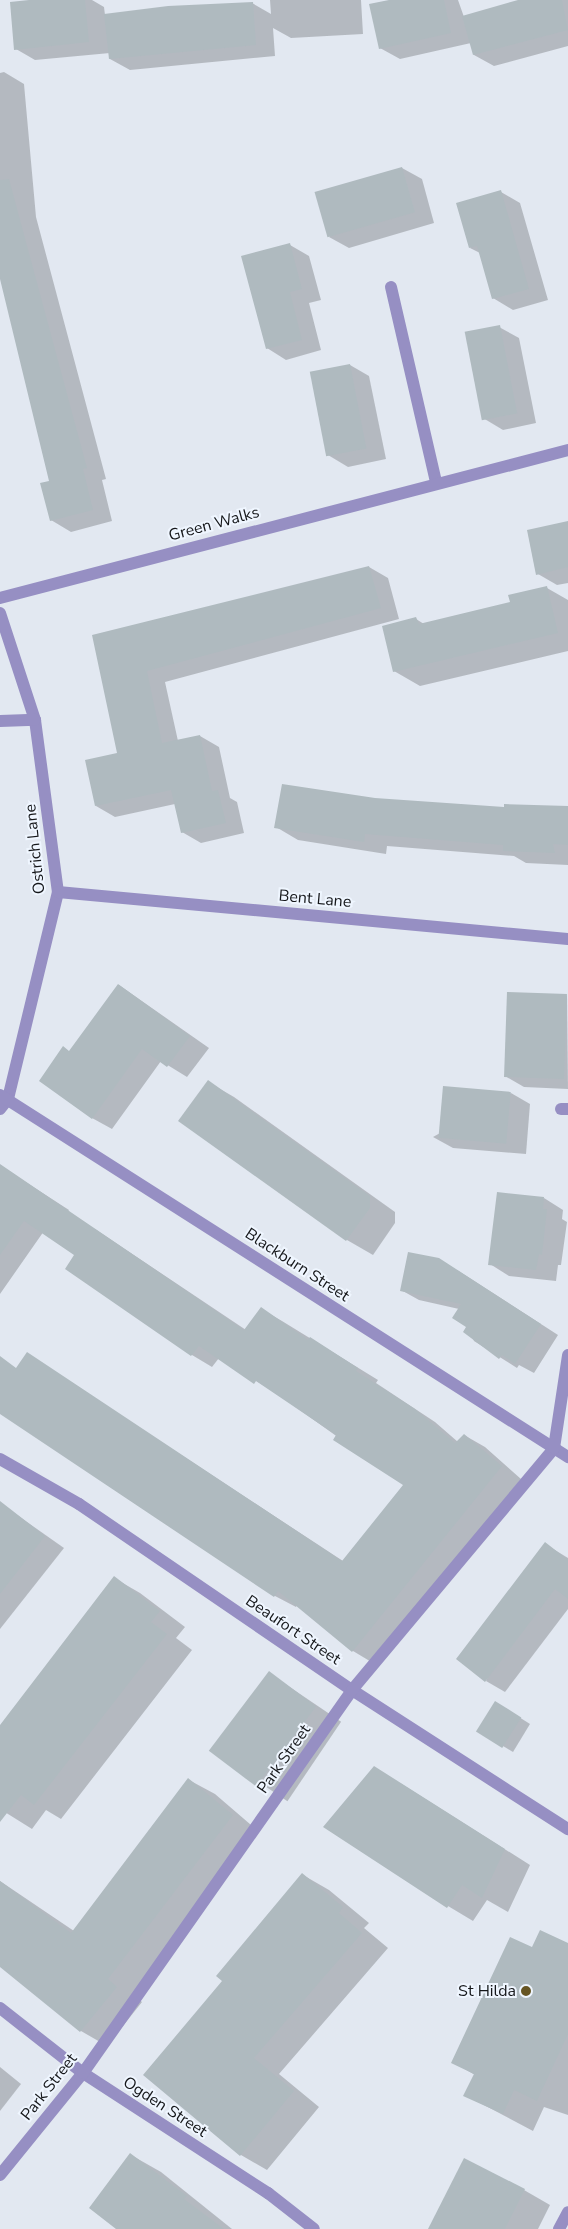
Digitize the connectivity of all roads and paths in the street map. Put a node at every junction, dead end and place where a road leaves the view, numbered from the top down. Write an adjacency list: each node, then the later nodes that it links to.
1 (391, 287): 3 (street)
2 (568, 450): 3 (street, Green Walks)
3 (436, 482): 4 (street, Green Walks)
4 (0, 598)
5 (0, 613): 6 (street, Ostrich Lane)
6 (35, 720): 7 (street); 8 (street, Ostrich Lane)
7 (0, 721)
8 (58, 892): 9 (street, Bent Lane); 10 (street, Ostrich Lane)
9 (568, 939)
10 (3, 1101): 12 (street, Blackburn Street)
11 (568, 1355): 12 (street)
12 (554, 1448): 13 (street, Blackburn Street); 15 (street, Park Street)
13 (568, 1457)
14 (0, 1459): 15 (street, Beaufort Street)
15 (352, 1690): 16 (street, Beaufort Street); 18 (street, Park Street)
16 (568, 1828)
17 (0, 2008): 18 (street, Ogden Street)
18 (82, 2073): 19 (street, Park Street); 21 (street, Ogden Street)
19 (0, 2175)
20 (568, 2212): 22 (street)
21 (314, 2229)
22 (559, 2229)

